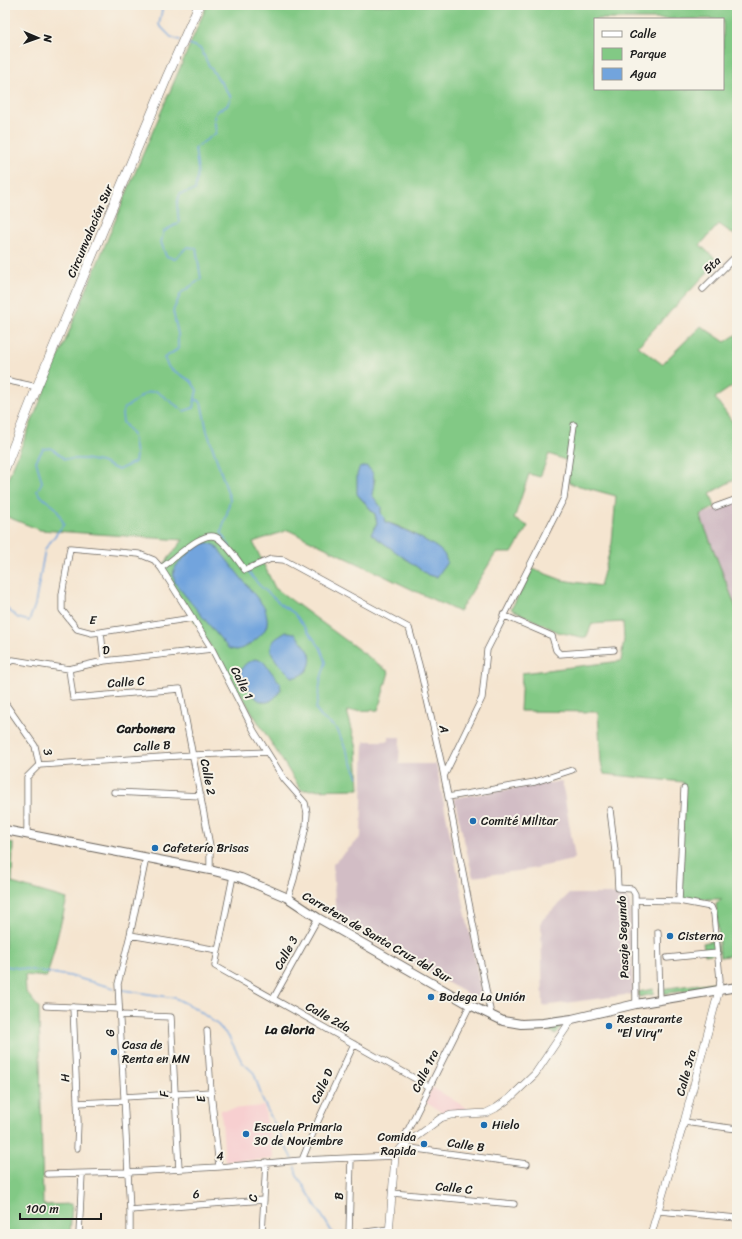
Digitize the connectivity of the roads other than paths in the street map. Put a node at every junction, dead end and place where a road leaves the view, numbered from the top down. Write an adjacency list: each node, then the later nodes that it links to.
1 (199, 5): 5 (main road, Circunvalación Sur)
2 (737, 260): 3 (street, 5ta)
3 (703, 289)
4 (5, 380): 5 (street)
5 (37, 387): 7 (main road, Circunvalación Sur)
6 (574, 425): 12 (street)
7 (5, 468)
8 (737, 499): 9 (street)
9 (715, 507)
10 (70, 548): 11 (street, Calle 1); 14 (street, E)
11 (161, 568): 13 (street, Calle 1); 26 (street, A)
12 (503, 615): 16 (street); 26 (street)
13 (193, 618): 14 (street, E); 15 (street, Calle 1)
14 (101, 632): 17 (street)
15 (212, 649): 17 (street, D); 22 (street, Calle 1)
16 (614, 650)
17 (104, 661): 19 (street, D)
18 (5, 664): 19 (street, D)
19 (69, 669): 20 (street, Calle C)
20 (180, 689): 23 (street, Calle 2)
21 (5, 703): 24 (street, 3)
22 (267, 752): 23 (street, Calle B); 37 (street, Calle 1)
23 (193, 755): 24 (street, Calle B); 29 (street, Calle 2)
24 (39, 765): 33 (street, 3)
25 (572, 770): 30 (street)
26 (444, 777): 30 (street, A)
27 (684, 789): 39 (street)
28 (114, 792): 29 (street)
29 (201, 796): 35 (street, Calle 2)
30 (448, 797): 55 (street, A)
31 (610, 810): 38 (street, Pasaje Segundo)
32 (5, 830): 33 (main road, Carretera de Santa Cruz del Sur)
33 (28, 835): 34 (main road, Carretera de Santa Cruz del Sur)
34 (146, 858): 35 (main road, Carretera de Santa Cruz del Sur); 42 (street, G)
35 (210, 870): 36 (main road, Carretera de Santa Cruz del Sur)
36 (233, 876): 37 (main road, Carretera de Santa Cruz del Sur); 43 (street)
37 (288, 898): 40 (main road, Carretera de Santa Cruz del Sur)
38 (635, 900): 39 (street); 50 (street, Pasaje Segundo)
39 (679, 901): 44 (street, Calle 3ra)
40 (318, 918): 48 (street, Calle 3); 51 (main road, Carretera de Santa Cruz del Sur)
41 (658, 932): 49 (street)
42 (130, 936): 43 (street); 54 (street, G)
43 (218, 950): 48 (street, Calle 2da)
44 (718, 953): 45 (street); 47 (street, Calle 3ra)
45 (667, 958)
46 (737, 987): 47 (main road, Carretera de Santa Cruz del Sur)
47 (719, 990): 49 (main road, Carretera de Santa Cruz del Sur); 64 (street, Calle 3ra)
48 (273, 998): 58 (street, Calle 2da)
49 (660, 1000): 50 (main road, Carretera de Santa Cruz del Sur)
50 (636, 1004): 56 (main road, Carretera de Santa Cruz del Sur)
51 (470, 1005): 55 (main road, Carretera de Santa Cruz del Sur); 59 (street, Calle 1ra)
52 (46, 1006): 53 (street)
53 (73, 1007): 54 (street); 63 (street, H)
54 (120, 1012): 61 (street, F); 62 (street, G)
55 (491, 1015): 56 (main road, Carretera de Santa Cruz del Sur)
56 (572, 1019): 66 (street)
57 (207, 1030): 60 (street, E)
58 (354, 1044): 59 (street, Calle 2da); 70 (street, Calle D)
59 (430, 1087): 66 (street, Calle 1ra)
60 (211, 1092): 61 (street); 73 (street, E)
61 (175, 1094): 62 (street); 74 (street, F)
62 (124, 1099): 63 (street); 75 (street, G)
63 (77, 1103): 67 (street, H)
64 (684, 1122): 65 (street); 82 (street, Calle 3ra)
65 (737, 1129)
66 (402, 1147): 68 (street); 72 (street, Calle B)
67 (77, 1148)
68 (395, 1156): 69 (street, 4); 78 (street)
69 (351, 1158): 70 (street, 4); 88 (street, B)
70 (302, 1160): 71 (street, 4)
71 (266, 1162): 73 (street, 4); 79 (street, C)
72 (527, 1164)
73 (219, 1167): 74 (street, 4)
74 (179, 1169): 75 (street, 4)
75 (128, 1172): 77 (street, 4); 81 (street, G)
76 (47, 1174): 77 (street, 4)
77 (82, 1174): 85 (street)
78 (392, 1193): 80 (street, Calle C); 84 (street)
79 (264, 1200): 81 (street, 6); 87 (street, C)
80 (514, 1204)
81 (130, 1210): 86 (street, G)
82 (659, 1210): 83 (street); 89 (street, Calle 3ra)
83 (737, 1218)
84 (389, 1231): 88 (street)
85 (79, 1234)
86 (130, 1234)
87 (262, 1234)
88 (350, 1234)
89 (651, 1234)

